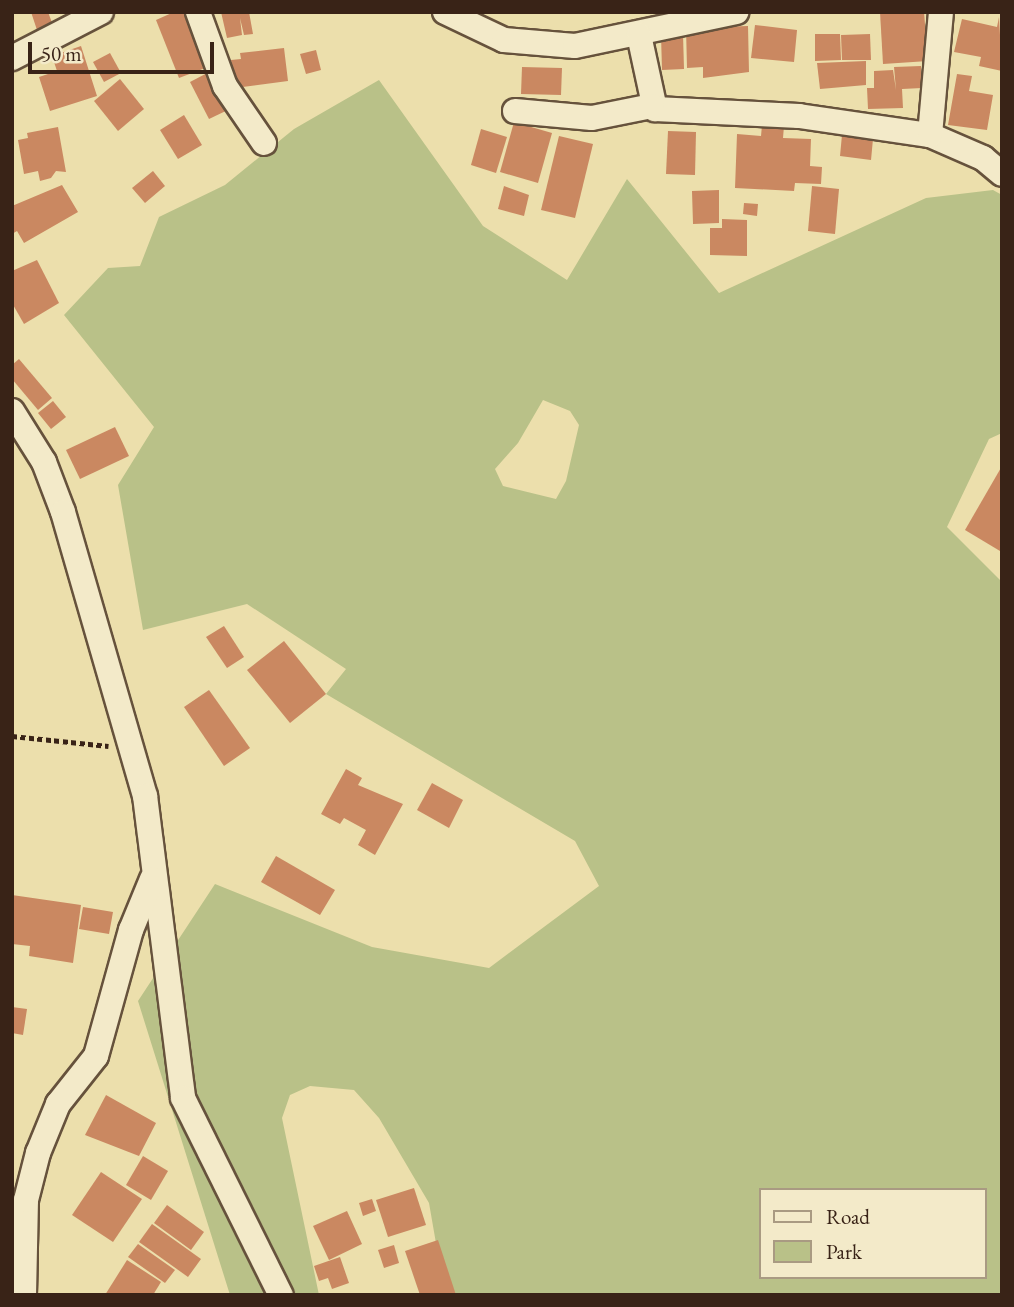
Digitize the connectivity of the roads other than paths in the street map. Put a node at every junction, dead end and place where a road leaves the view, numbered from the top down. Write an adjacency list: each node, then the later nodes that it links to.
1 (101, 12): 7 (street)
2 (198, 12): 11 (street)
3 (444, 12): 6 (street)
4 (736, 12): 6 (street)
5 (941, 12): 10 (street)
6 (639, 35): 8 (street)
7 (12, 58)
8 (652, 106): 9 (street); 10 (street)
9 (515, 111)
10 (930, 135): 12 (street)
11 (264, 143)
12 (1002, 174)
13 (12, 411): 14 (street)
14 (152, 878): 15 (street); 16 (street)
15 (23, 1295)
16 (281, 1295)

